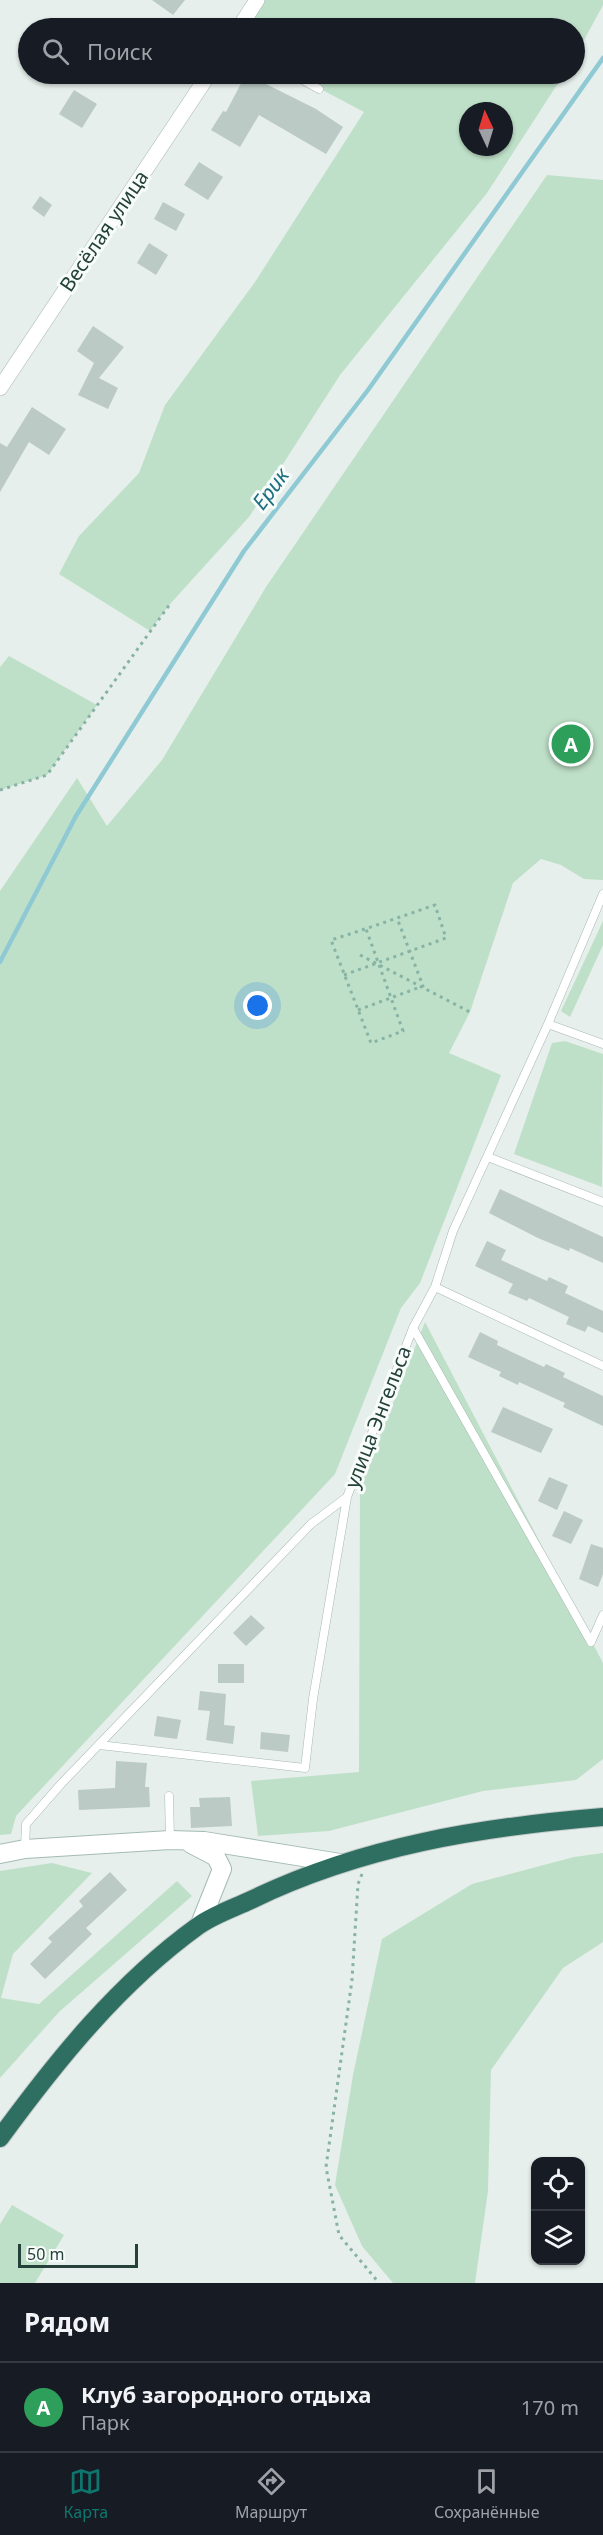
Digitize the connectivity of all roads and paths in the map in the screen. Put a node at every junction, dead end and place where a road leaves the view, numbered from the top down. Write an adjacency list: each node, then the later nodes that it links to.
1 (257, 0): 2 (street)
2 (245, 18)
3 (202, 84): 6 (street, Весёлая улица)
4 (310, 84): 5 (lane)
5 (319, 89)
6 (0, 388)
7 (170, 604): 8 (path)
8 (0, 790)
9 (602, 898): 18 (lane, улица Энгельса)
10 (397, 918): 11 (path); 13 (path); 15 (path)
11 (366, 929): 13 (path); 14 (path)
12 (360, 955): 13 (path)
13 (378, 963): 14 (path); 14 (path); 15 (path)
14 (344, 975)
15 (423, 986): 16 (path); 17 (path)
16 (358, 1010)
17 (470, 1012)
18 (548, 1024): 19 (lane); 20 (lane, улица Энгельса)
19 (603, 1044)
20 (488, 1156): 21 (lane); 22 (lane, улица Энгельса)
21 (603, 1202)
22 (435, 1287): 23 (lane, улица Энгельса); 24 (lane)
23 (413, 1328): 25 (lane, улица Энгельса); 26 (lane)
24 (603, 1366)
25 (347, 1497): 27 (lane, улица Энгельса); 27 (lane)
26 (603, 1615)
27 (99, 1745): 31 (lane, улица Энгельса)
28 (169, 1796): 30 (lane)
29 (603, 1817): 32 (highway)
30 (176, 1840): 31 (street); 34 (street); 35 (street)
31 (25, 1849): 33 (street)
32 (370, 1853): 34 (highway); 37 (path)
33 (0, 1854)
34 (340, 1863): 35 (highway)
35 (200, 1924): 36 (highway)
36 (0, 2138)
37 (379, 2283)

